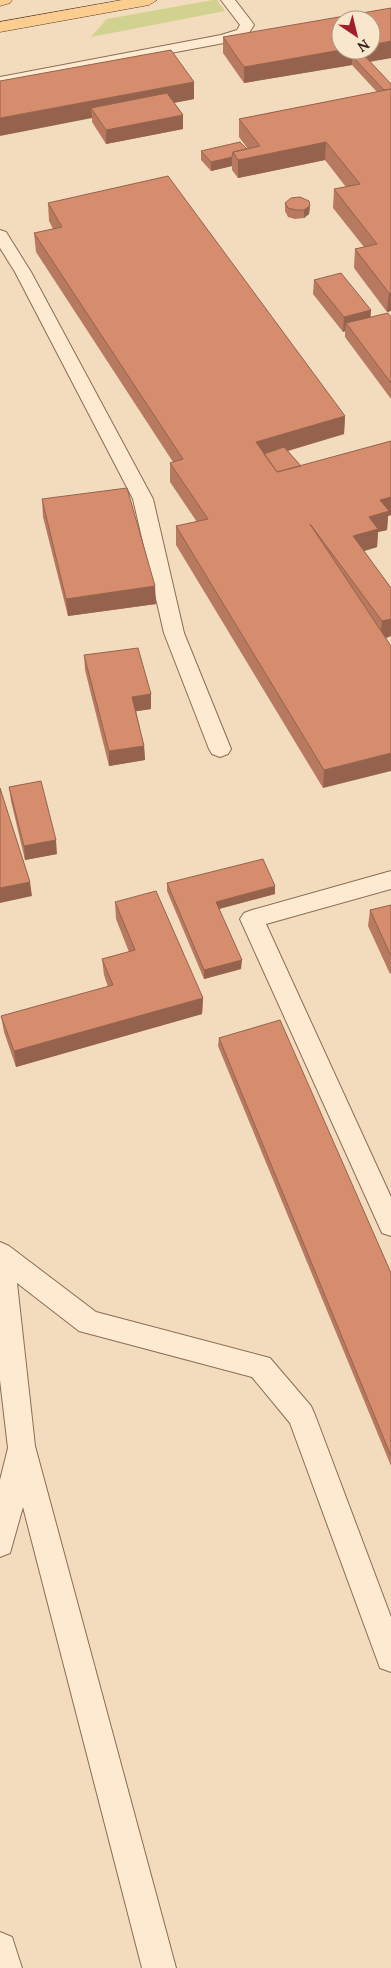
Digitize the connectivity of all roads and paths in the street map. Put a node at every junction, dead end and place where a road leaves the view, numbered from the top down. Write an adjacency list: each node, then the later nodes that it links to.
1 (4, 0): 4 (main road)
2 (149, 0): 5 (main road)
3 (228, 0): 6 (lane)
4 (0, 1)
5 (0, 27)
6 (0, 81)
7 (0, 235): 8 (lane)
8 (220, 749)
9 (391, 880): 10 (lane)
10 (391, 1225)
11 (0, 1255): 12 (lane); 14 (lane)
12 (22, 1446): 13 (lane); 17 (lane)
13 (0, 1543)
14 (391, 1657)
15 (0, 1949): 16 (lane)
16 (4, 1968)
17 (159, 1968)

